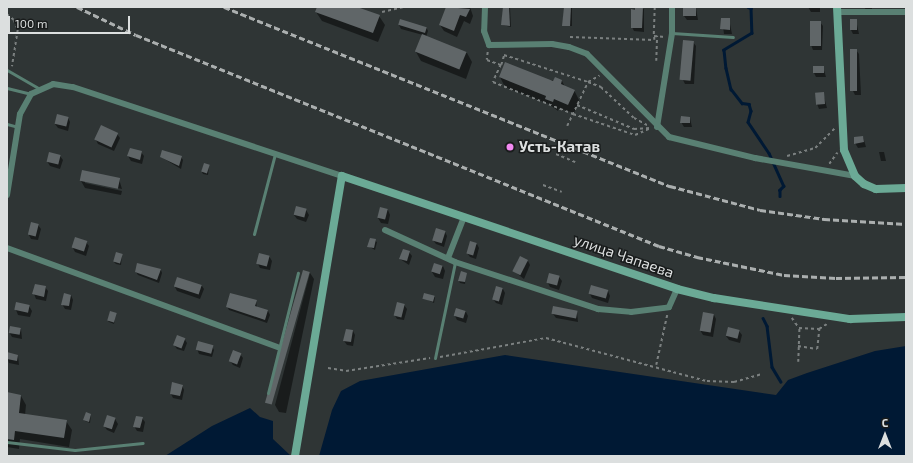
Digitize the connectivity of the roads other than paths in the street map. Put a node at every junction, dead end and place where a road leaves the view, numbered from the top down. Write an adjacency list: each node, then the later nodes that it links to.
1 (485, 7): 13 (street)
2 (672, 7): 5 (street)
3 (837, 10): 4 (street); 18 (main road)
4 (906, 12)
5 (672, 35): 6 (lane); 13 (street)
6 (733, 37)
7 (7, 70): 9 (lane)
8 (7, 88): 10 (lane)
9 (41, 90): 10 (street); 16 (street)
10 (31, 94): 12 (street)
11 (7, 124): 12 (lane)
12 (18, 127): 15 (street)
13 (654, 127): 18 (street)
14 (7, 145): 15 (street)
15 (14, 147): 20 (street)
16 (275, 154): 17 (street); 23 (lane)
17 (342, 176): 21 (main road, улица Чапаева); 35 (main road)
18 (855, 176): 19 (main road)
19 (906, 188)
20 (7, 196)
21 (464, 217): 25 (street); 28 (main road, улица Чапаева)
22 (385, 230): 25 (street)
23 (254, 234)
24 (7, 248): 30 (street)
25 (448, 258): 26 (street)
26 (455, 262): 28 (street); 31 (lane)
27 (298, 273): 30 (lane)
28 (677, 289): 29 (main road, улица Чапаева)
29 (906, 318)
30 (278, 347): 32 (lane)
31 (435, 358)
32 (268, 393)
33 (7, 442): 34 (lane)
34 (143, 443)
35 (295, 456)

